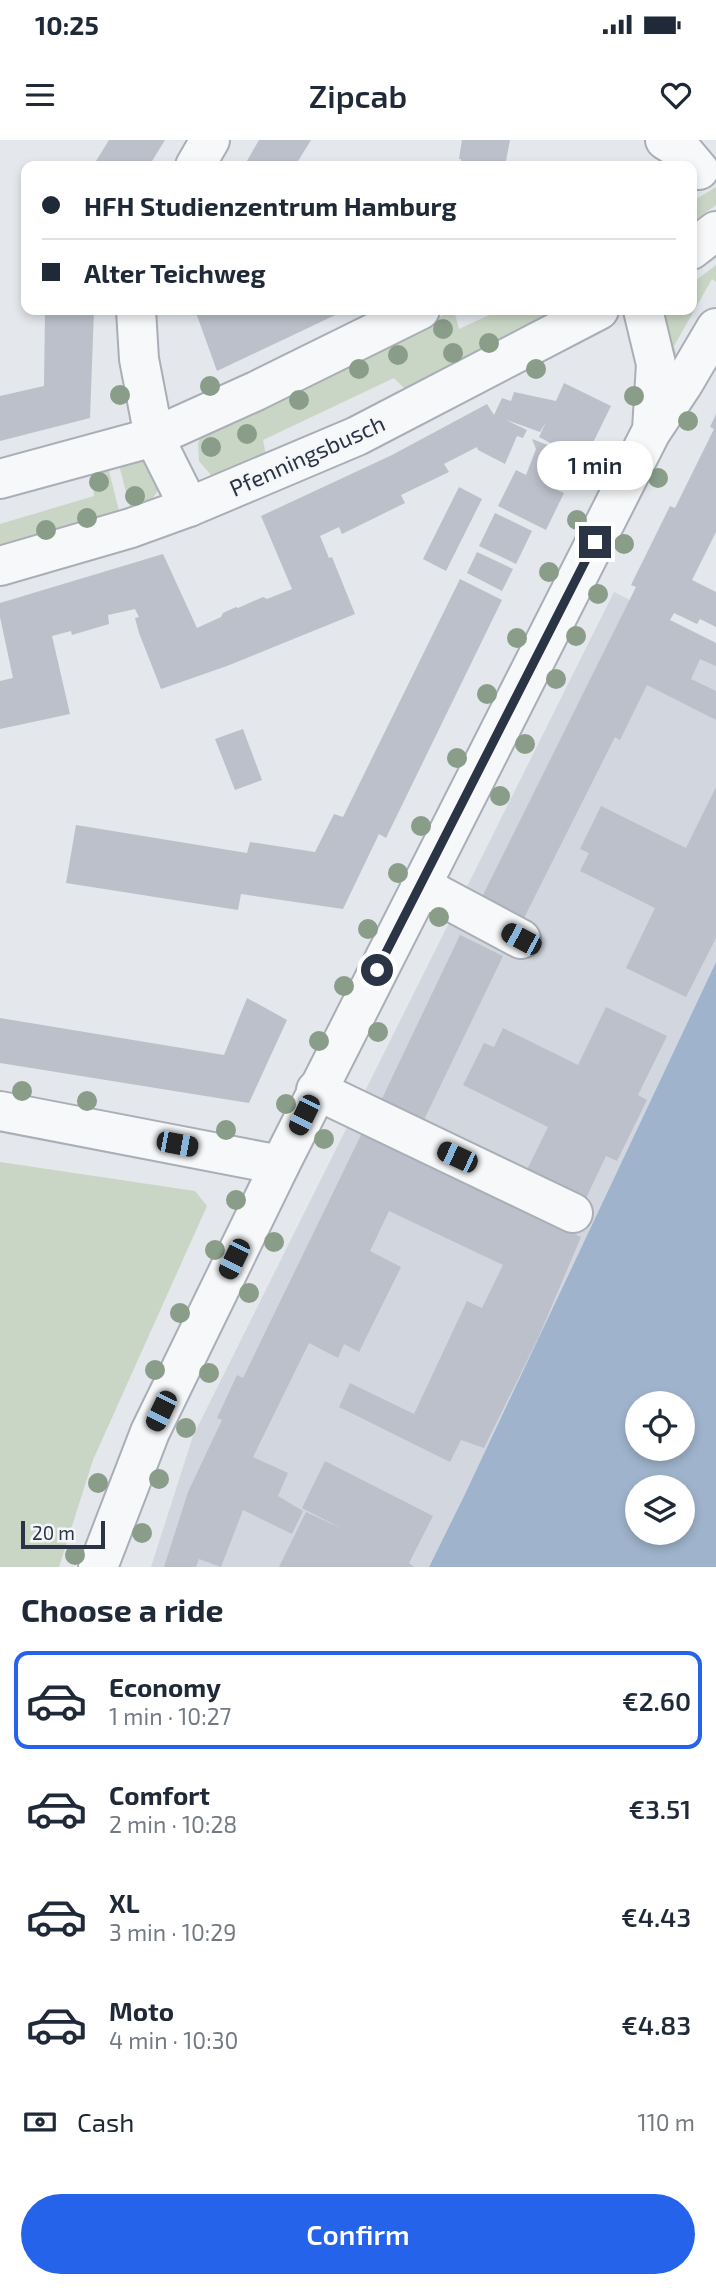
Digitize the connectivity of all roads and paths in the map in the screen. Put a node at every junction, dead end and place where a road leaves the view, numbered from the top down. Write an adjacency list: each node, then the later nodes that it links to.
1 (210, 140): 3 (street)
2 (665, 140): 4 (street)
3 (198, 161)
4 (694, 161)
5 (716, 231): 6 (street)
6 (697, 245)
7 (136, 315): 13 (street)
8 (410, 315): 13 (street)
9 (589, 315): 15 (street, Pfenningsbusch)
10 (644, 315): 12 (street)
11 (716, 328): 12 (street)
12 (652, 430): 17 (street)
13 (154, 437): 14 (street); 15 (street)
14 (0, 479)
15 (189, 507): 16 (street, Pfenningsbusch)
16 (0, 566)
17 (420, 885): 18 (street); 19 (street)
18 (521, 939)
19 (316, 1090): 21 (street); 22 (street)
20 (0, 1111): 21 (street)
21 (280, 1165): 23 (street)
22 (573, 1213)
23 (98, 1567)

